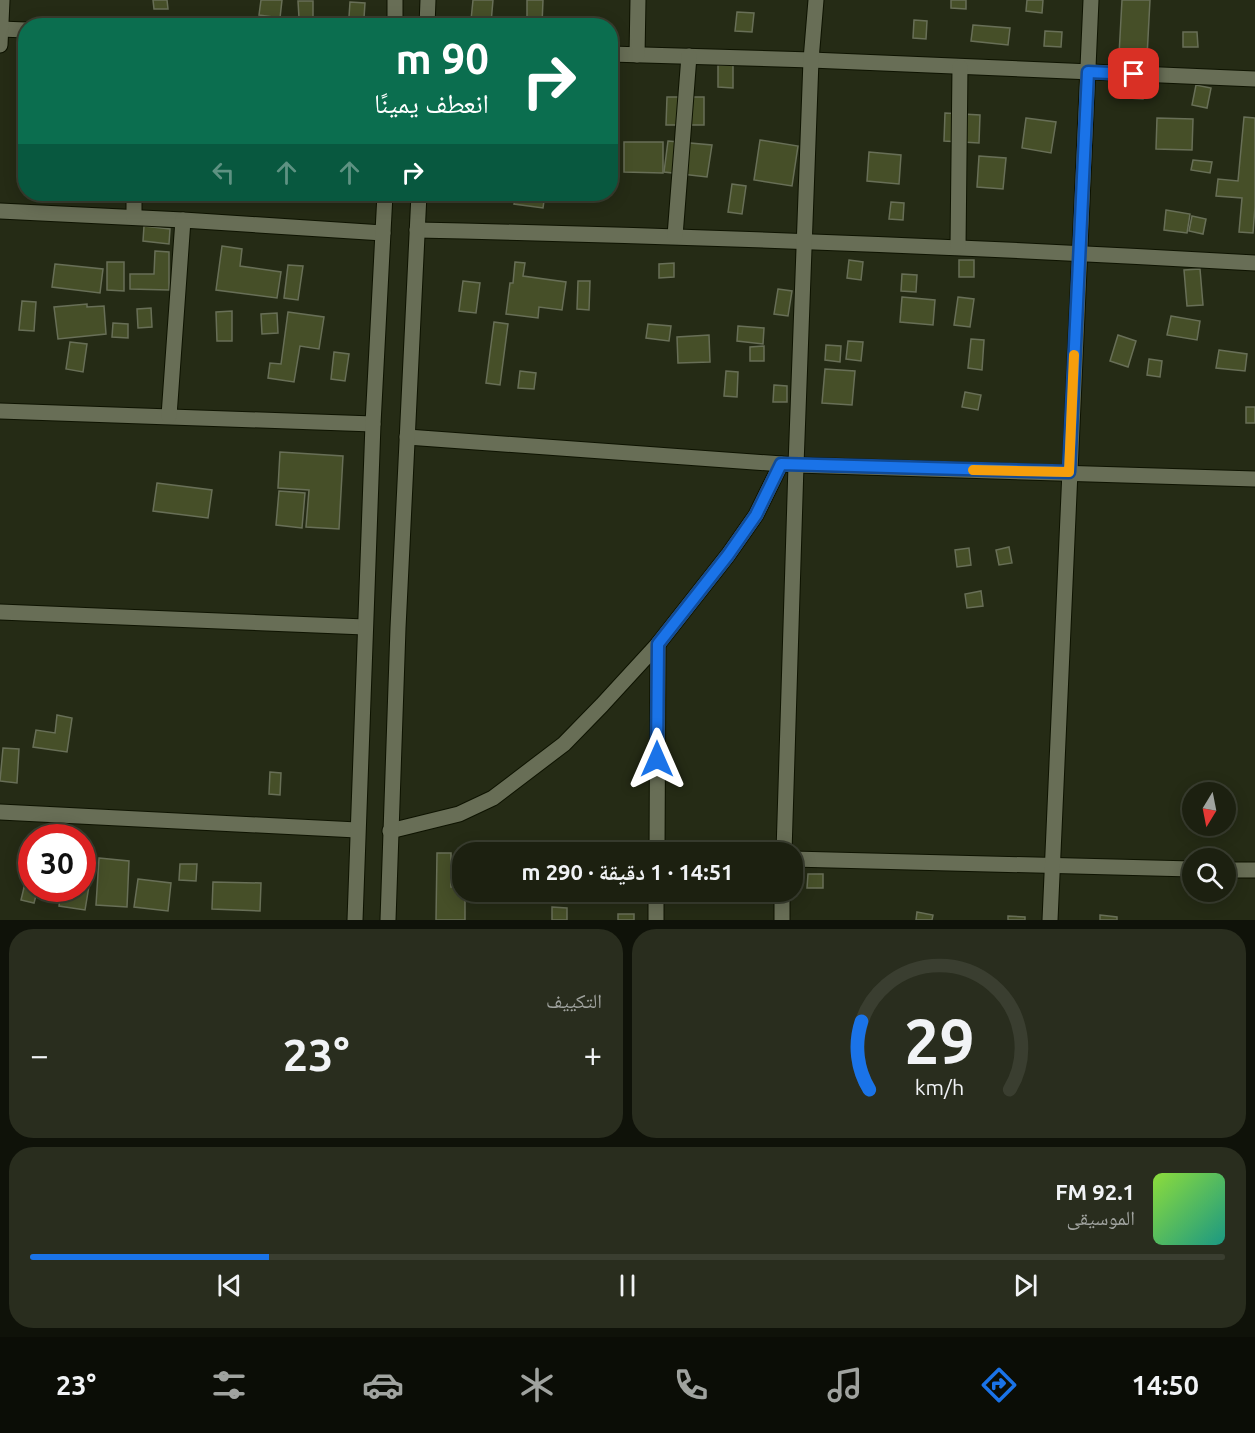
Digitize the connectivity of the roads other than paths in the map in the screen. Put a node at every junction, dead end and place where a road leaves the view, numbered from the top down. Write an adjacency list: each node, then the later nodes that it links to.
1 (2, 0): 9 (street)
2 (395, 0): 7 (street)
3 (428, 0): 8 (street)
4 (638, 0): 13 (street)
5 (816, 0): 15 (street)
6 (1090, 0): 17 (street)
7 (394, 18)
8 (428, 18)
9 (0, 29): 10 (street); 11 (street)
10 (18, 30)
11 (0, 45)
12 (618, 54): 13 (street)
13 (637, 55): 14 (street)
14 (689, 56): 15 (street); 27 (street)
15 (812, 60): 16 (street); 28 (street)
16 (960, 67): 17 (street); 29 (street)
17 (1088, 72): 18 (street); 30 (street)
18 (1255, 79)
19 (134, 201): 23 (street)
20 (385, 201): 26 (street)
21 (419, 201): 25 (street)
22 (0, 211): 23 (street)
23 (134, 217): 24 (street)
24 (183, 220): 26 (street); 33 (street)
25 (417, 230): 27 (street); 35 (street)
26 (383, 233): 34 (street)
27 (675, 236): 28 (street)
28 (806, 241): 29 (street); 36 (street)
29 (958, 247): 30 (street)
30 (1078, 252): 31 (street); 37 (street)
31 (1255, 263)
32 (0, 411): 33 (street)
33 (169, 416): 34 (street)
34 (373, 424): 40 (street)
35 (407, 437): 36 (street); 44 (street)
36 (788, 465): 37 (street); 41 (street); 46 (street)
37 (1069, 472): 38 (street); 48 (street)
38 (1255, 479)
39 (0, 612): 40 (street)
40 (365, 627): 43 (street)
41 (658, 644): 44 (street); 45 (street)
42 (0, 812): 43 (street)
43 (357, 830): 54 (street)
44 (390, 831): 55 (street)
45 (657, 842)
46 (784, 842)
47 (803, 859): 48 (street)
48 (1052, 866): 49 (street); 58 (street)
49 (1182, 869)
50 (1236, 870): 51 (street)
51 (1255, 870)
52 (656, 902): 56 (street)
53 (782, 902): 57 (street)
54 (355, 920)
55 (388, 920)
56 (656, 920)
57 (782, 920)
58 (1050, 920)

